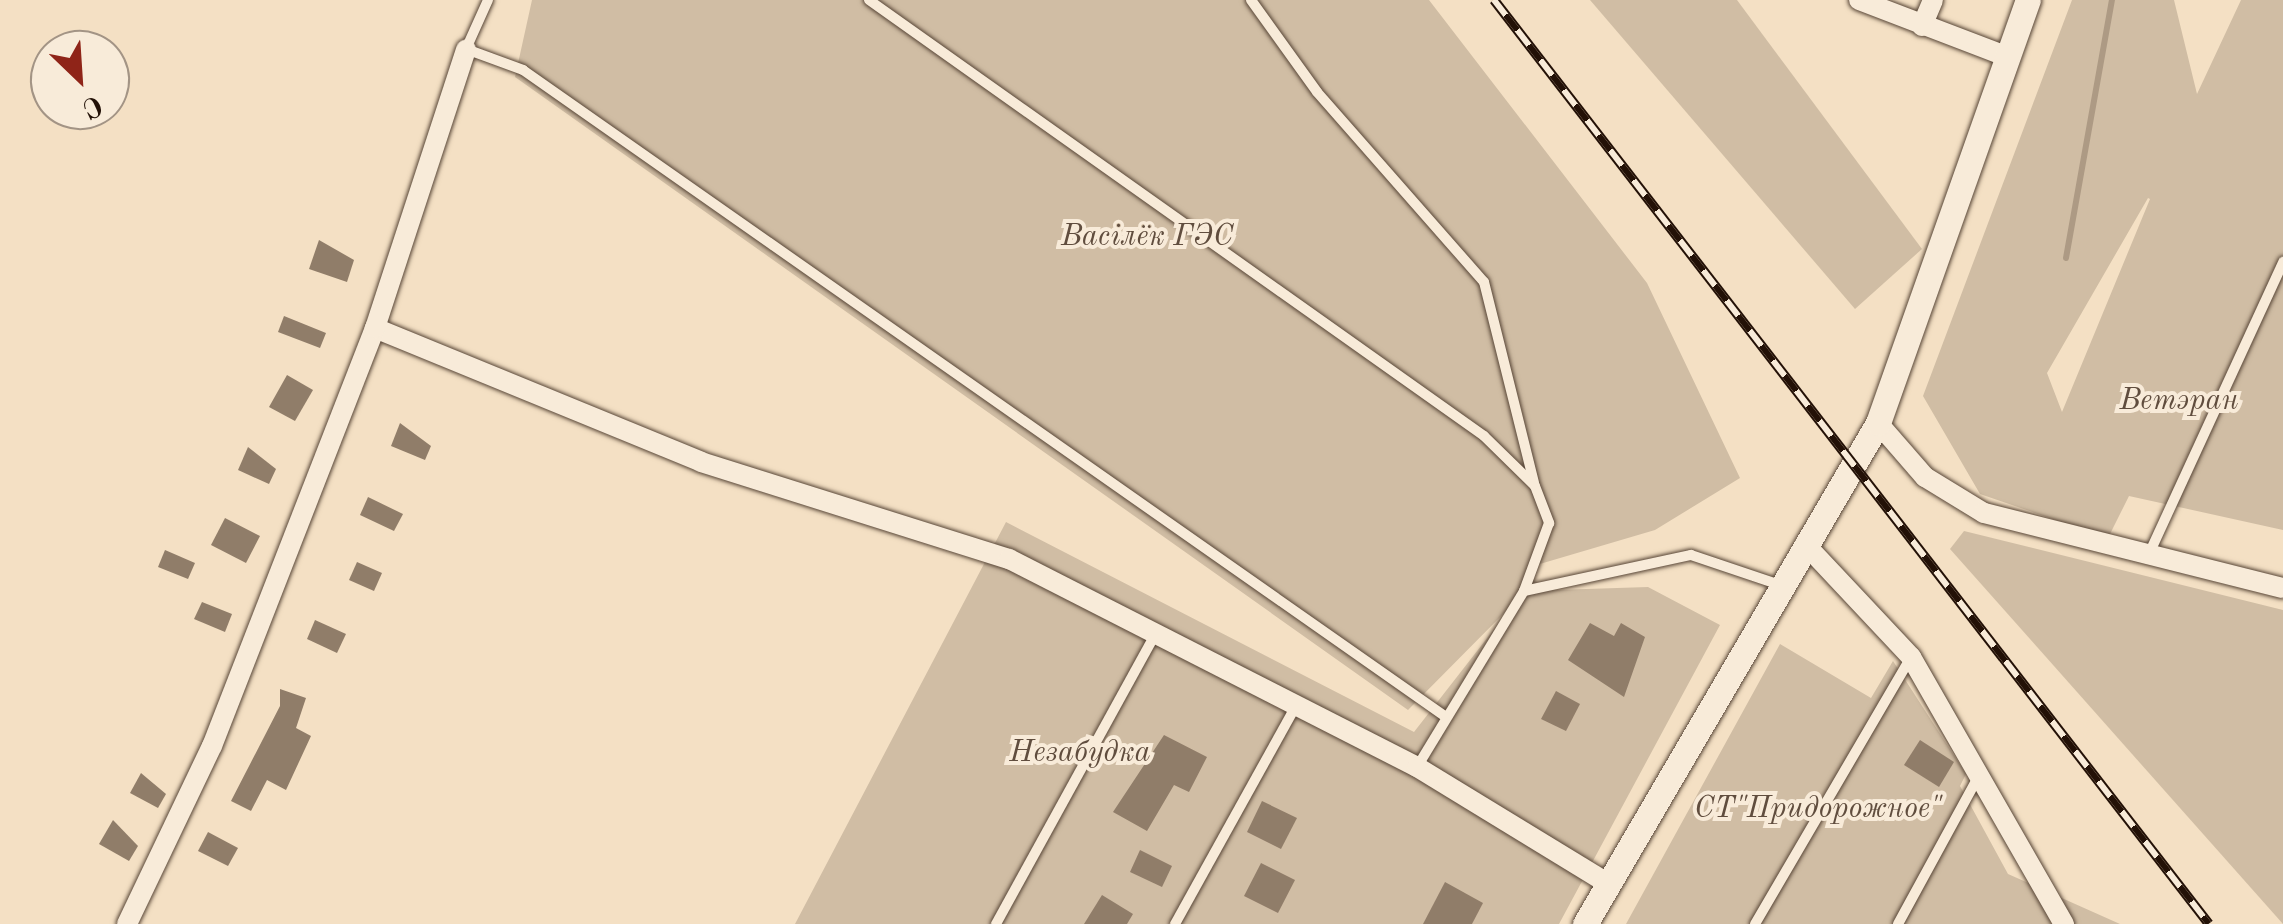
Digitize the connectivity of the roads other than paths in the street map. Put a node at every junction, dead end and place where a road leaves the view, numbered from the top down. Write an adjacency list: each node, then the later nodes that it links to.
1 (488, 0): 8 (lane)
2 (868, 0): 13 (lane)
3 (1251, 0): 13 (lane)
4 (1860, 0): 7 (street)
5 (1933, 0): 7 (street)
6 (2028, 0): 9 (street)
7 (1922, 26): 9 (street)
8 (466, 48): 11 (street); 22 (lane)
9 (2008, 57): 12 (street)
10 (2283, 262): 15 (lane)
11 (374, 328): 19 (street); 26 (street)
12 (1878, 423): 14 (street); 15 (street)
13 (1534, 486): 18 (lane)
14 (1805, 544): 16 (street); 20 (street)
15 (2148, 558): 17 (street)
16 (1781, 585): 18 (lane); 25 (street)
17 (2283, 588)
18 (1524, 591): 22 (lane)
19 (1155, 635): 21 (street); 27 (lane)
20 (1912, 656): 24 (street); 30 (lane)
21 (1296, 706): 23 (street); 28 (lane)
22 (1446, 717): 23 (lane)
23 (1418, 767): 25 (street)
24 (1978, 777): 31 (lane); 32 (street)
25 (1607, 883): 29 (street)
26 (127, 924)
27 (996, 924)
28 (1175, 924)
29 (1585, 924)
30 (1755, 924)
31 (1898, 924)
32 (2064, 924)

